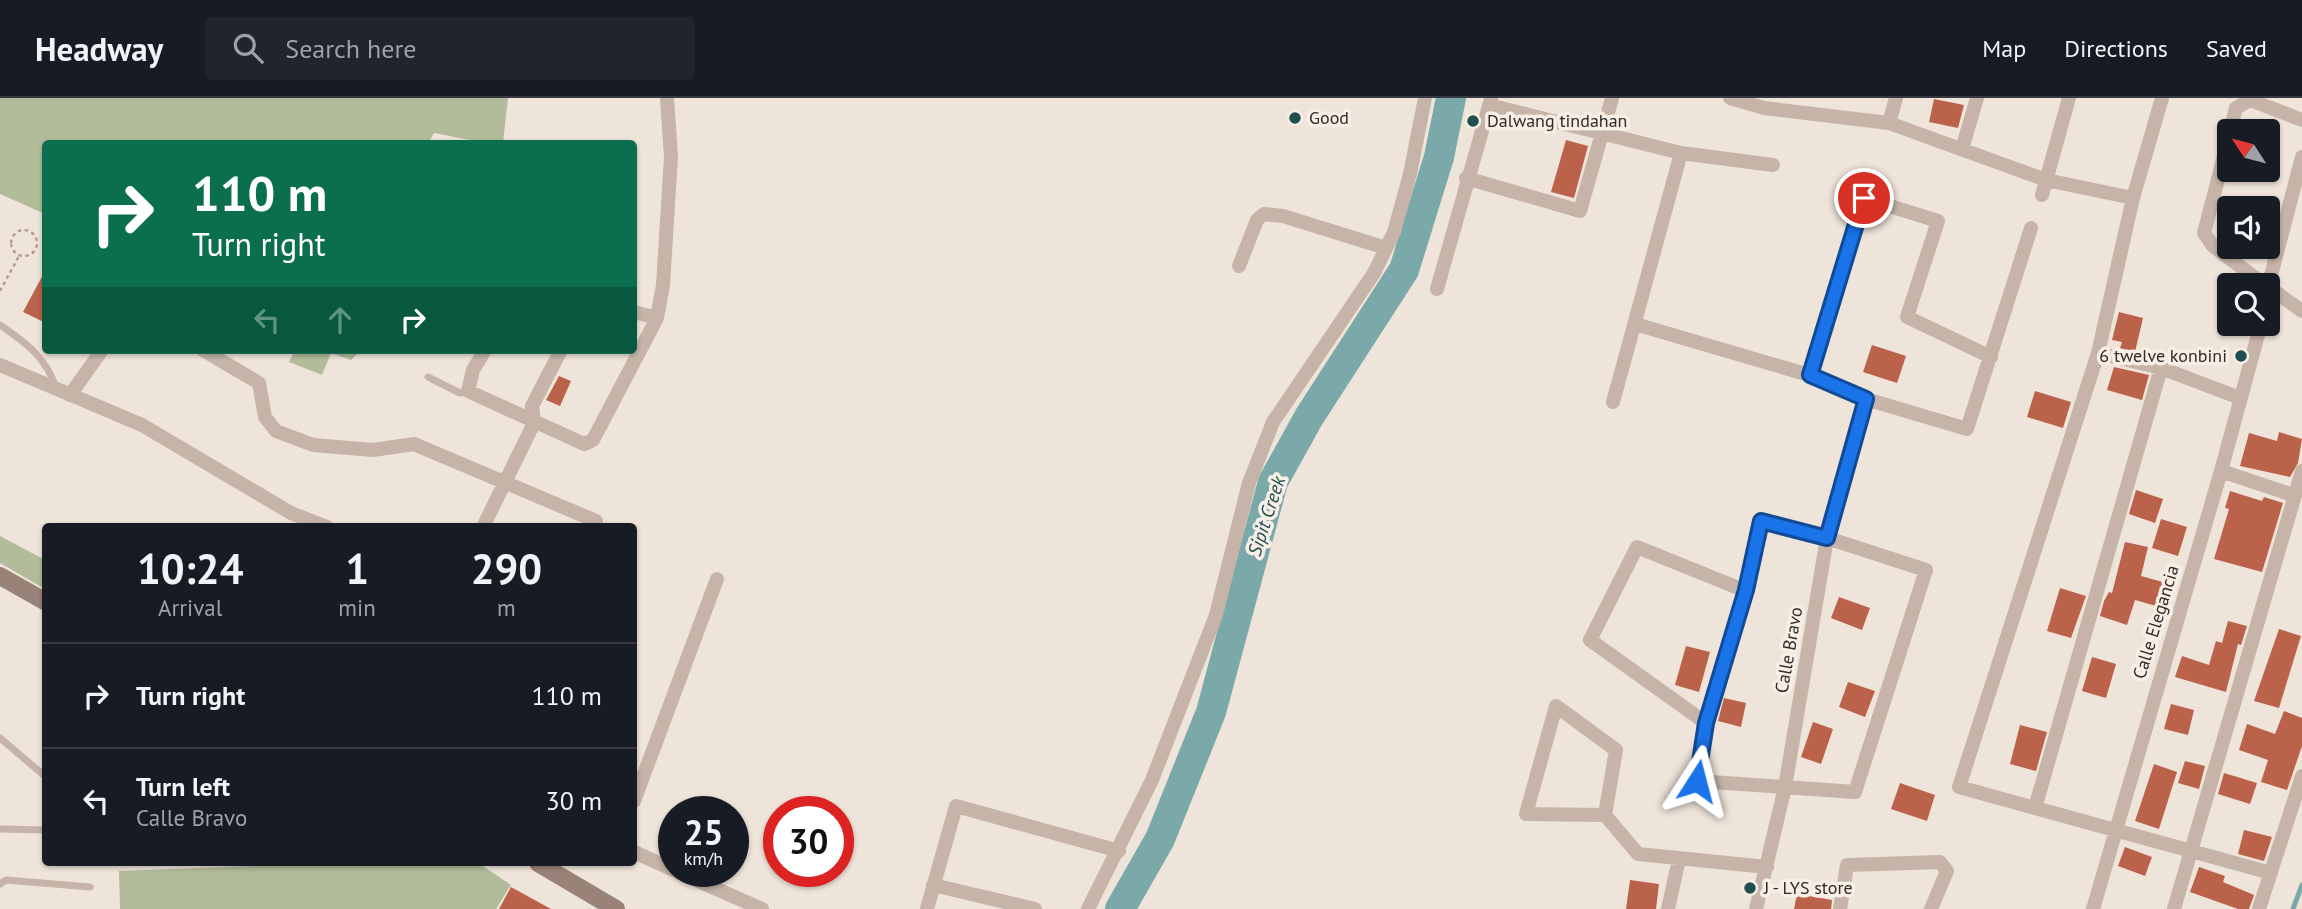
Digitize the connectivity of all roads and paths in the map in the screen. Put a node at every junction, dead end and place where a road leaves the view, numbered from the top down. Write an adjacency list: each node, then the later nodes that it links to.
1 (667, 98): 37 (street)
2 (1424, 98): 27 (street)
3 (1612, 98): 16 (street)
4 (1730, 98): 11 (street)
5 (1825, 98): 12 (street)
6 (1896, 98): 15 (street)
7 (1977, 98): 17 (street)
8 (2068, 98): 22 (street)
9 (2162, 98): 25 (street)
10 (1490, 102): 16 (street); 21 (street)
11 (1765, 103): 12 (street)
12 (1820, 114): 15 (street)
13 (2233, 119): 14 (street)
14 (2302, 120)
15 (1889, 123): 17 (street)
16 (1602, 133): 18 (street); 21 (street)
17 (1962, 149): 22 (street)
18 (1681, 153): 20 (street); 38 (street)
19 (2302, 157): 31 (street)
20 (1773, 165)
21 (1466, 178): 32 (street)
22 (2046, 180): 24 (street); 25 (street)
23 (2217, 182): 30 (street)
24 (2042, 195)
25 (2133, 198): 41 (street)
26 (2031, 228): 46 (street)
27 (1386, 248): 29 (street); 80 (street)
28 (19, 256): 28 (path); 33 (path)
29 (1239, 266)
30 (2248, 273)
31 (2272, 273)
32 (1437, 289)
33 (0, 291)
34 (2280, 297): 35 (street)
35 (2302, 311)
36 (637, 313): 37 (street)
37 (657, 318): 56 (street)
38 (1634, 324): 49 (street); 55 (street)
39 (0, 325): 52 (lane)
40 (2258, 336): 53 (street, Calle Elegancia)
41 (2098, 352): 48 (street); 75 (street)
42 (98, 354): 52 (street)
43 (210, 354): 59 (street)
44 (483, 354): 51 (street)
45 (559, 354): 56 (street)
46 (1991, 357): 49 (street); 54 (street)
47 (0, 365): 52 (street)
48 (2161, 368): 53 (street); 75 (street)
49 (1810, 375): 54 (street)
50 (428, 377): 51 (lane)
51 (468, 391): 56 (street)
52 (63, 392): 62 (street)
53 (2240, 398): 57 (street, Calle Elegancia)
54 (1866, 399): 64 (street, Calle Bravo)
55 (1613, 402)
56 (534, 423): 59 (street)
57 (2221, 471): 60 (street); 79 (street, Calle Elegancia)
58 (2302, 471): 60 (street)
59 (504, 484): 61 (street); 63 (street)
60 (2293, 495): 81 (street)
61 (596, 521)
62 (317, 523)
63 (485, 523)
64 (1827, 538): 67 (street); 73 (street, Calle Bravo); 73 (street)
65 (0, 576): 68 (main road)
66 (716, 579): 74 (street)
67 (1746, 590): 69 (street); 69 (street)
68 (42, 600)
69 (1706, 723): 73 (street)
70 (0, 738): 71 (lane)
71 (42, 774)
72 (2302, 776): 87 (street)
73 (1785, 787): 86 (street, Calle Bravo)
74 (637, 793)
75 (2035, 808): 79 (street)
76 (1605, 815): 76 (street); 83 (street)
77 (0, 829): 78 (lane)
78 (42, 830)
79 (2113, 830): 81 (street); 101 (street, Calle Elegancia)
80 (1119, 851): 89 (street); 96 (street)
81 (2191, 851): 87 (street); 102 (street)
82 (637, 853): 84 (street)
83 (1679, 859): 86 (street); 97 (street)
84 (658, 863)
85 (543, 866): 92 (main road)
86 (1768, 867): 98 (street, Calle Bravo)
87 (2271, 873): 103 (street)
88 (0, 884): 90 (lane)
89 (933, 885): 94 (street); 95 (street)
90 (90, 887)
91 (712, 887): 93 (street)
92 (616, 909)
93 (762, 909)
94 (927, 909)
95 (1035, 909)
96 (1088, 909)
97 (1668, 909)
98 (1756, 909)
99 (1840, 909): 100 (street)
100 (1931, 909)
101 (2093, 909)
102 (2174, 909)
103 (2259, 909)

